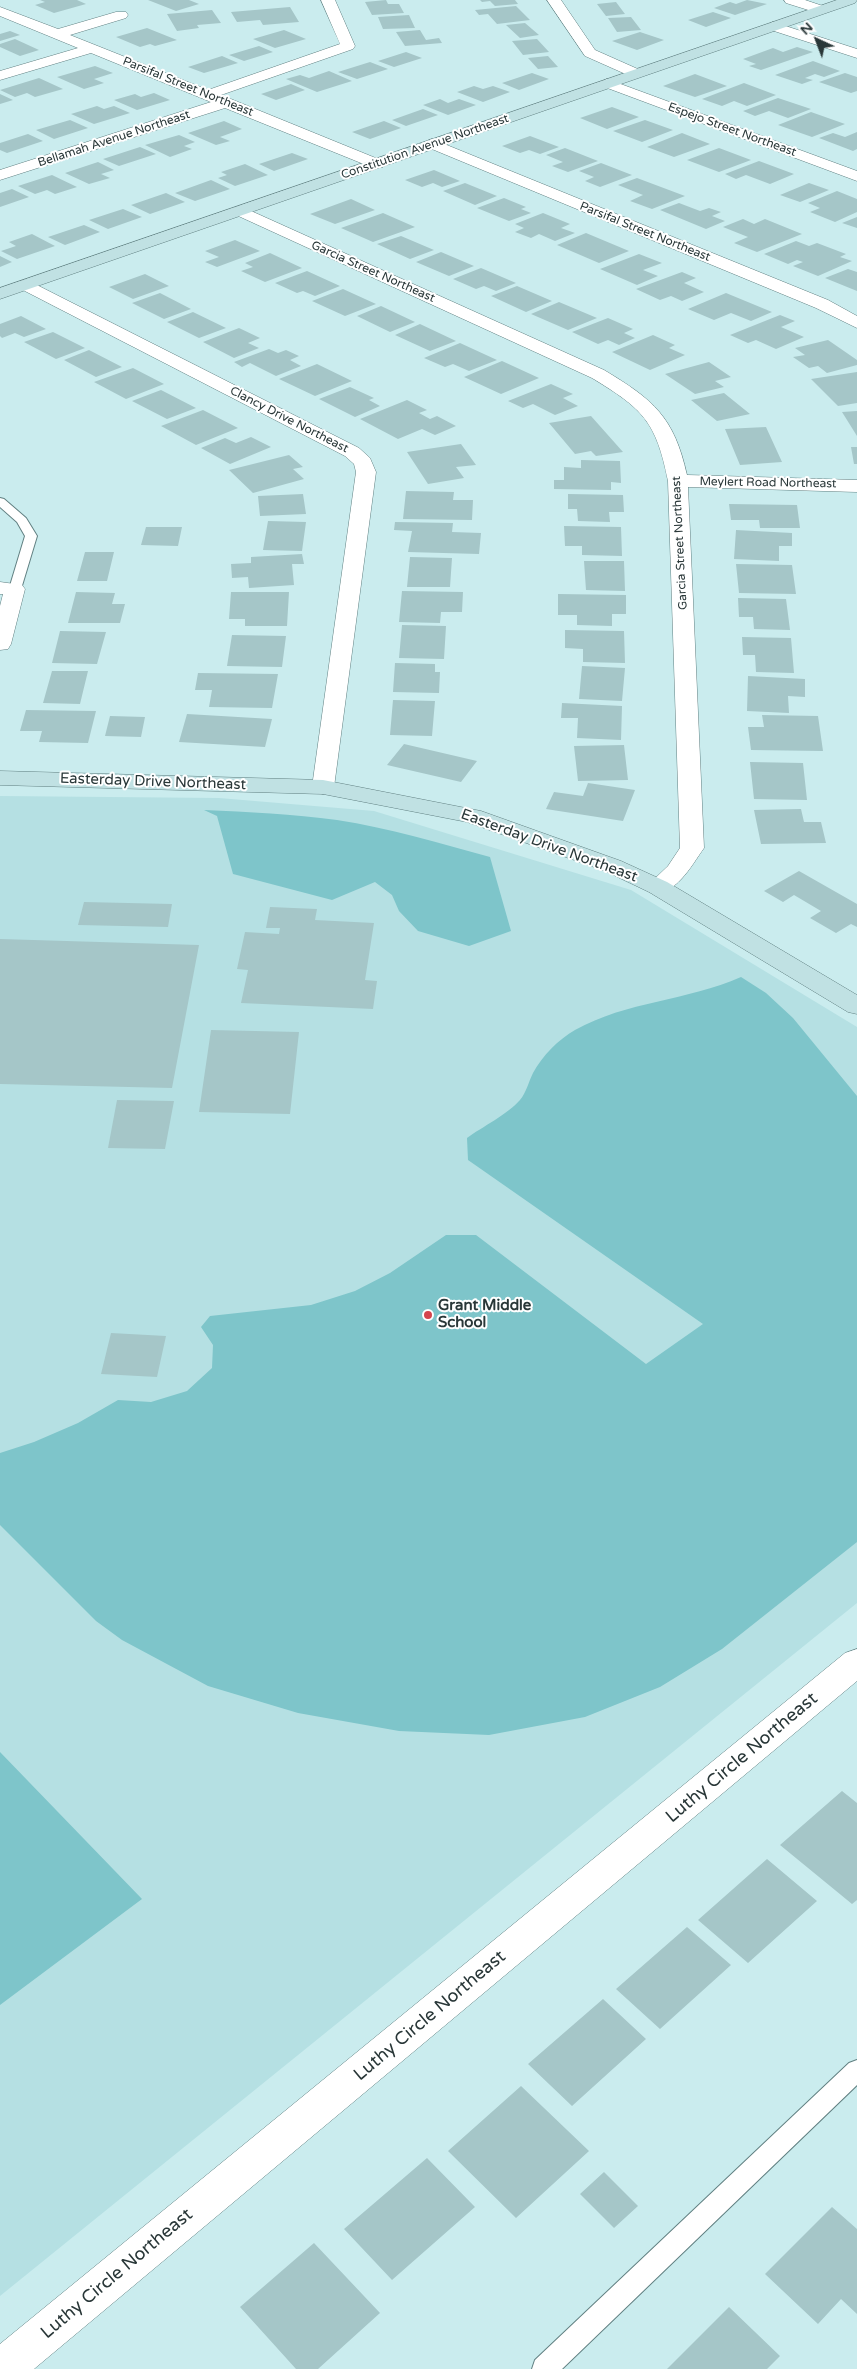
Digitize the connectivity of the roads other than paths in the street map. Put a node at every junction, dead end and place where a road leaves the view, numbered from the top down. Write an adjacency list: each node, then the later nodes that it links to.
1 (328, 0): 15 (street)
2 (554, 0): 12 (street)
3 (791, 0): 5 (street)
4 (850, 0): 5 (street, Constitution Avenue Northeast)
5 (820, 10): 8 (street, Constitution Avenue Northeast)
6 (0, 11): 9 (street, Parsifal Street Northeast)
7 (121, 15): 9 (street)
8 (773, 26): 11 (street); 12 (street, Constitution Avenue Northeast)
9 (57, 34): 10 (street, Parsifal Street Northeast)
10 (93, 48): 13 (street); 15 (street, Parsifal Street Northeast)
11 (857, 54)
12 (636, 73): 14 (street, Constitution Avenue Northeast)
13 (0, 76)
14 (607, 83): 17 (street, Constitution Avenue Northeast); 20 (street, Espejo Street Northeast)
15 (208, 94): 16 (street, Parsifal Street Northeast)
16 (227, 102): 18 (street, Parsifal Street Northeast); 19 (street, Bellamah Avenue Northeast)
17 (432, 144): 18 (street, Constitution Avenue Northeast); 24 (street, Parsifal Street Northeast)
18 (376, 164): 21 (street, Constitution Avenue Northeast)
19 (0, 175)
20 (857, 176)
21 (240, 211): 22 (street, Constitution Avenue Northeast); 25 (street, Garcia Street Northeast)
22 (27, 285): 23 (street, Constitution Avenue Northeast); 31 (street, Clancy Drive Northeast)
23 (0, 294)
24 (857, 323)
25 (678, 481): 26 (street, Meylert Road Northeast); 32 (street, Garcia Street Northeast)
26 (857, 486)
27 (0, 501): 28 (lane)
28 (8, 589): 29 (street)
29 (0, 644)
30 (0, 778): 31 (street, Easterday Drive Northeast)
31 (323, 787): 32 (street, Easterday Drive Northeast)
32 (658, 886): 33 (street, Easterday Drive Northeast)
33 (857, 1006)
34 (857, 1662): 36 (street, Luthy Circle Northeast)
35 (857, 2070): 37 (lane)
36 (2, 2369)
37 (544, 2369)

